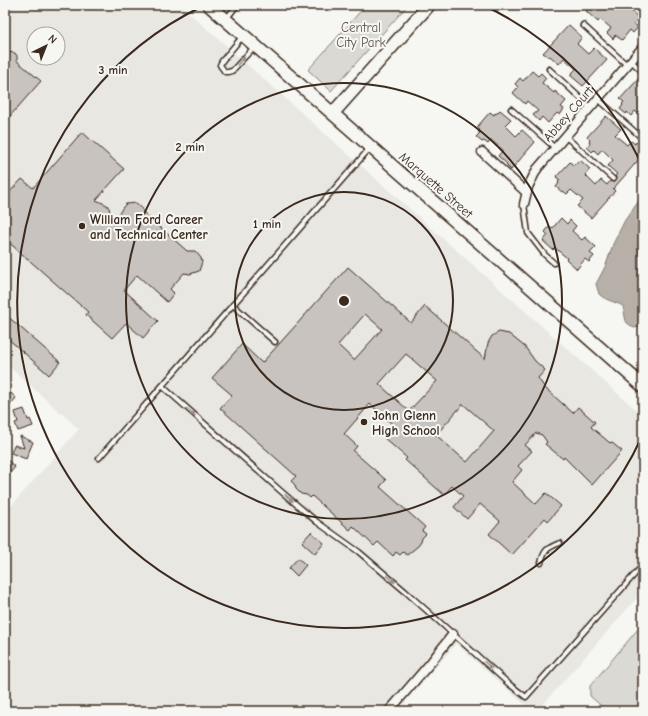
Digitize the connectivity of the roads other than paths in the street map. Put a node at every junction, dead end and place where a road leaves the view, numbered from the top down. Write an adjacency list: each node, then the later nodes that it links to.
1 (209, 5): 4 (street, Marquette Street)
2 (238, 5): 4 (lane)
3 (429, 5): 15 (street)
4 (225, 19): 6 (street, Marquette Street)
5 (583, 26): 9 (lane)
6 (243, 35): 7 (street, Marquette Street); 7 (lane, one-way to 7)
7 (255, 46): 15 (street, Marquette Street)
8 (643, 47): 9 (street, Abbey Court)
9 (629, 63): 11 (lane); 12 (street, Abbey Court)
10 (549, 69): 13 (lane)
11 (643, 72)
12 (598, 98): 13 (street, Abbey Court); 17 (lane)
13 (590, 107): 16 (street, Abbey Court)
14 (510, 109): 19 (lane)
15 (333, 113): 18 (street, Marquette Street)
16 (565, 136): 19 (street, Abbey Court); 21 (lane)
17 (642, 138)
18 (371, 146): 25 (lane); 28 (street, Marquette Street)
19 (554, 147): 22 (street, Abbey Court)
20 (482, 152): 22 (street)
21 (613, 179)
22 (527, 193): 23 (street, Abbey Court)
23 (524, 204): 24 (lane)
24 (554, 263)
25 (233, 305): 26 (lane); 27 (lane)
26 (275, 342)
27 (162, 386): 29 (lane); 33 (lane, one-way to 33)
28 (643, 386)
29 (98, 458)
30 (560, 543): 31 (lane)
31 (541, 563)
32 (643, 565): 33 (lane, one-way to 32)
33 (453, 634): 34 (street)
34 (389, 711)

